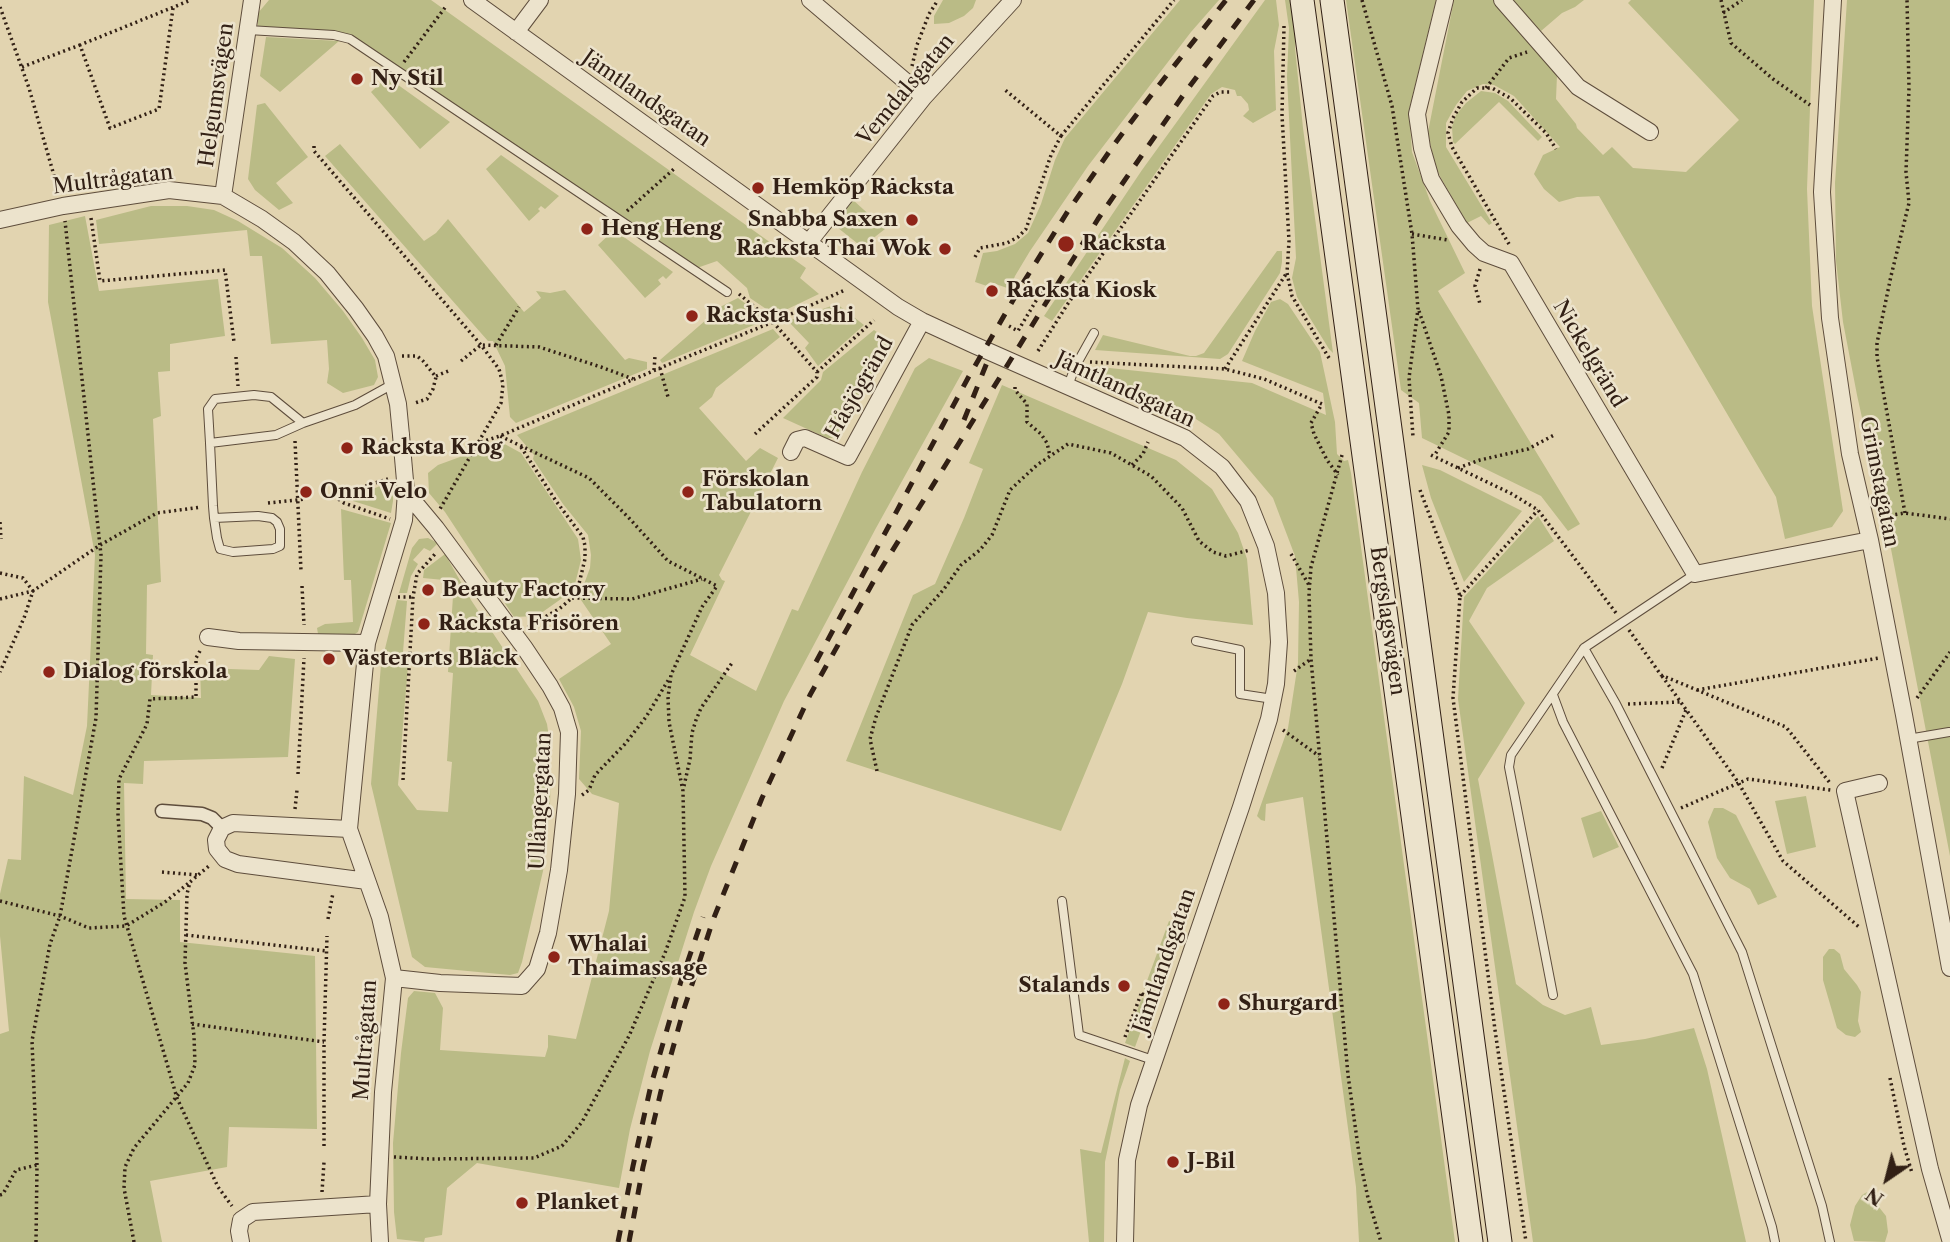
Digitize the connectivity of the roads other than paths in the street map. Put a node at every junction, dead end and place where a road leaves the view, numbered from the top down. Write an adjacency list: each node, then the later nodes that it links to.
1 (252, 0): 11 (street, Helgumsvägen)
2 (472, 0): 12 (street, Jämtlandsgatan)
3 (540, 0): 12 (street)
4 (810, 0): 13 (street)
5 (1013, 0): 13 (street, Vemdalsgatan)
6 (1302, 0): 54 (main road, Bergslagsvägen)
7 (1332, 0): 55 (main road, Bergslagsvägen)
8 (1445, 0): 29 (street, Nickelgränd)
9 (1502, 0): 14 (street)
10 (1833, 0): 28 (street, Grimstagatan)
11 (248, 30): 15 (street, Helgumsvägen); 18 (lane)
12 (516, 32): 17 (street, Jämtlandsgatan)
13 (924, 97): 17 (street, Vemdalsgatan)
14 (1650, 132)
15 (223, 196): 16 (street, Multrågatan); 21 (street, Multrågatan)
16 (0, 220)
17 (809, 242): 19 (street, Jämtlandsgatan)
18 (727, 292)
19 (922, 321): 22 (street, Jämtlandsgatan); 25 (street, Håsjögränd)
20 (1094, 332): 22 (lane)
21 (393, 384): 23 (lane); 26 (street, Multrågatan, bridge)
22 (1068, 386): 35 (street, Jämtlandsgatan)
23 (303, 423): 24 (lane); 24 (lane)
24 (211, 443): 27 (lane)
25 (791, 453)
26 (406, 492): 32 (street, Multrågatan); 45 (street, Ullångergatan)
27 (214, 518): 27 (lane)
28 (1870, 540): 29 (street); 37 (street, Grimstagatan)
29 (1695, 574): 33 (lane)
30 (208, 637): 32 (street)
31 (1196, 641): 35 (lane)
32 (367, 643): 41 (street, Multrågatan)
33 (1584, 648): 34 (lane); 57 (lane)
34 (1553, 695): 46 (lane); 56 (lane)
35 (1273, 699): 47 (street, Jämtlandsgatan)
36 (1949, 732): 37 (lane)
37 (1908, 739): 44 (street, Grimstagatan)
38 (1879, 783): 49 (street)
39 (162, 811): 40 (street)
40 (222, 828): 41 (street); 42 (street)
41 (349, 829): 42 (street, Multrågatan)
42 (367, 881): 45 (street, Multrågatan)
43 (1062, 901): 47 (lane)
44 (1950, 968)
45 (394, 978): 48 (street, Multrågatan)
46 (1553, 995)
47 (1153, 1059): 53 (street, Jämtlandsgatan)
48 (378, 1205): 50 (street); 52 (street, Multrågatan)
49 (1950, 1239)
50 (241, 1242)
51 (370, 1242): 52 (street, Multrågatan)
52 (380, 1242)
53 (1125, 1242)
54 (1471, 1242)
55 (1500, 1242)
56 (1775, 1242)
57 (1830, 1242)

